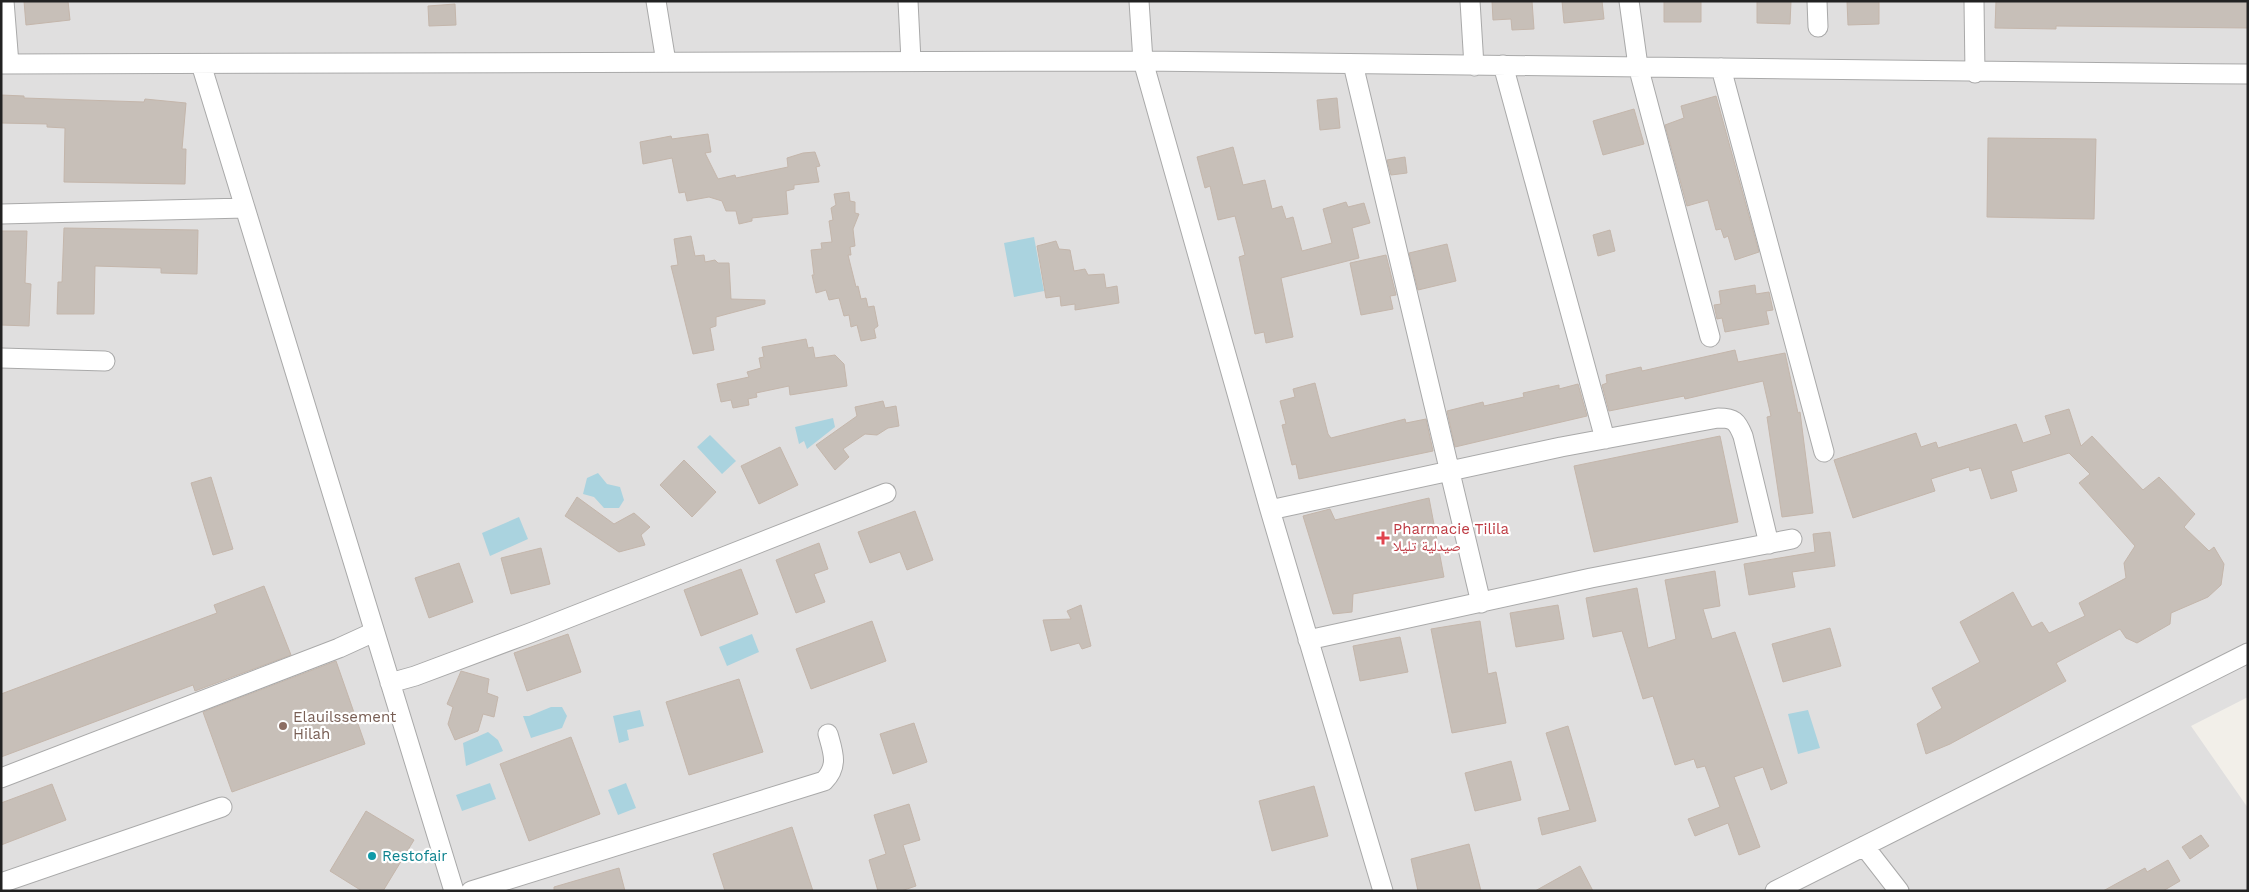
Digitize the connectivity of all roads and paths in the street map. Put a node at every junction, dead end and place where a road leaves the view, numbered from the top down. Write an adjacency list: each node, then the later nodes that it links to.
1 (4, 1): 13 (street)
2 (656, 1): 11 (street)
3 (908, 1): 12 (street)
4 (1139, 1): 10 (street)
5 (1470, 1): 17 (street)
6 (1629, 1): 18 (street)
7 (1817, 1): 9 (street)
8 (1974, 1): 20 (street)
9 (1818, 27)
10 (1143, 61): 12 (street); 15 (street); 31 (street)
11 (666, 62): 12 (street); 14 (street)
12 (911, 62)
13 (5, 64): 14 (street)
14 (201, 64): 22 (street)
15 (1353, 64): 17 (street); 29 (street)
16 (1503, 65): 17 (street); 18 (street); 27 (street)
17 (1474, 66)
18 (1638, 66): 19 (street); 24 (street)
19 (1721, 68): 20 (street); 28 (street)
20 (1975, 73): 21 (street)
21 (2248, 74)
22 (245, 208): 23 (street); 35 (street)
23 (1, 214)
24 (1710, 337)
25 (1, 358): 26 (street)
26 (105, 361)
27 (1605, 439): 29 (street); 33 (street)
28 (1824, 452)
29 (1448, 471): 31 (street); 34 (street)
30 (886, 493): 38 (street)
31 (1270, 510): 36 (street)
32 (1792, 539): 33 (street)
33 (1769, 544): 34 (street)
34 (1481, 603): 36 (street)
35 (374, 632): 38 (street); 40 (street)
36 (1308, 640): 46 (street)
37 (2248, 653): 42 (street)
38 (390, 683): 44 (street)
39 (828, 734): 45 (street)
40 (1, 778)
41 (222, 806): 43 (street)
42 (1864, 846): 47 (street); 48 (street)
43 (1, 883)
44 (454, 891)
45 (471, 891)
46 (1383, 891)
47 (1775, 891)
48 (1900, 891)

